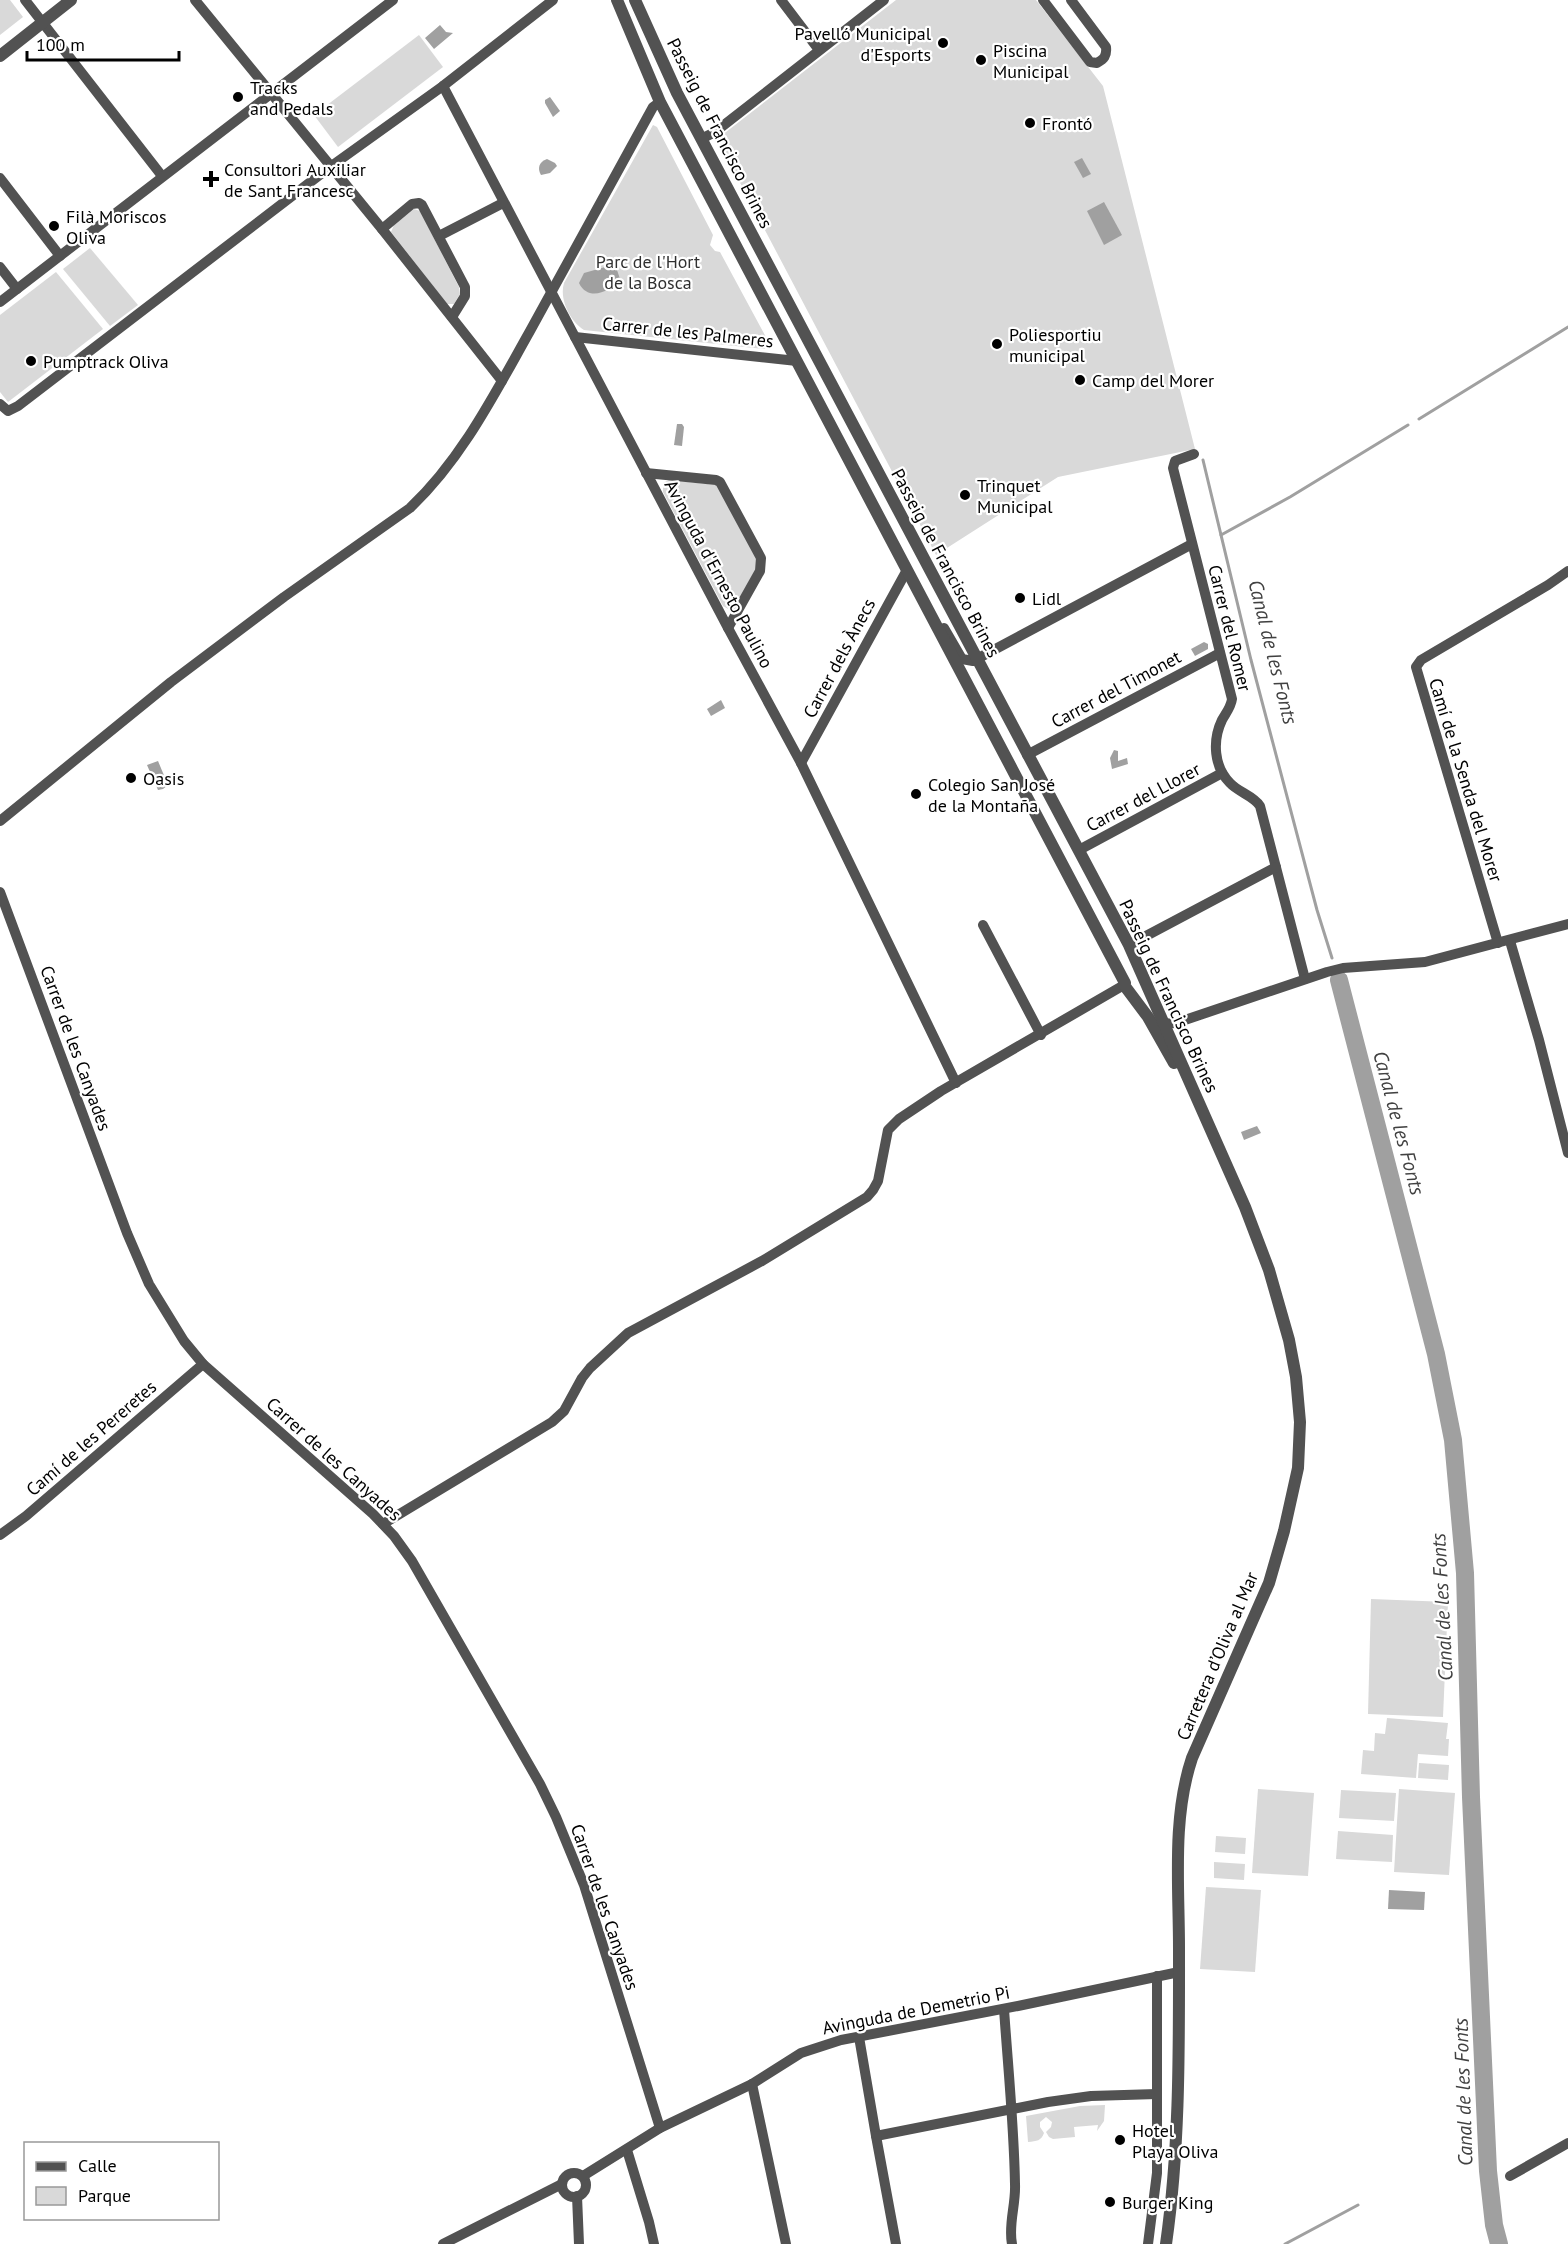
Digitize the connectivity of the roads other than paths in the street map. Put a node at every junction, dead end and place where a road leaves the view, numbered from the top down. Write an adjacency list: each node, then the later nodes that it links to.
1 (25, 0): 12 (street)
2 (71, 0): 12 (street)
3 (195, 0): 18 (street)
4 (393, 0): 18 (street)
5 (553, 0): 15 (street)
6 (617, 0): 17 (street, Passeig de Francisco Brines)
7 (635, 0): 16 (street, Passeig de Francisco Brines)
8 (781, 0): 13 (street)
9 (884, 0): 13 (street)
10 (1043, 0): 11 (street)
11 (1071, 0)
12 (42, 23): 14 (street); 22 (street)
13 (819, 50): 20 (street)
14 (0, 56)
15 (443, 86): 21 (street); 24 (street, Avinguda d'Ernesto Paulino)
16 (674, 87): 17 (street); 19 (street); 20 (street, Passeig de Francisco Brines)
17 (654, 90): 19 (street, Passeig de Francisco Brines)
18 (270, 93): 21 (street); 22 (street)
19 (660, 102): 30 (street); 34 (street, Passeig de Francisco Brines)
20 (701, 139): 45 (street, Passeig de Francisco Brines)
21 (330, 167): 25 (street); 36 (street)
22 (162, 176): 27 (street)
23 (0, 178): 27 (street)
24 (503, 203): 26 (street); 30 (street, Avinguda d'Ernesto Paulino)
25 (382, 229): 26 (street); 32 (street)
26 (439, 236): 32 (street)
27 (60, 256): 29 (street)
28 (0, 267): 29 (street)
29 (17, 289): 31 (street)
30 (552, 292): 33 (street, Avinguda d'Ernesto Paulino); 35 (street)
31 (0, 303)
32 (452, 317): 35 (street)
33 (575, 337): 34 (street, Carrer de les Palmeres); 38 (street, Avinguda d'Ernesto Paulino)
34 (797, 361): 40 (street, Passeig de Francisco Brines)
35 (502, 381): 49 (street)
36 (0, 404)
37 (1194, 454): 39 (street, Carrer del Romer)
38 (646, 473): 43 (street, Avinguda d'Ernesto Paulino); 43 (street)
39 (1192, 544): 44 (street, Carrer del Romer); 45 (street)
40 (907, 570): 42 (street, Passeig de Francisco Brines); 47 (street, Carrer dels Ànecs)
41 (1568, 571): 56 (street, Camí de la Senda del Morer)
42 (929, 611): 45 (street); 61 (street, Passeig de Francisco Brines)
43 (728, 628): 47 (street, Avinguda d'Ernesto Paulino)
44 (1220, 653): 46 (street, Carrer del Timonet); 48 (street, Carrer del Romer)
45 (977, 658): 46 (street, Passeig de Francisco Brines)
46 (1027, 755): 50 (street, Passeig de Francisco Brines)
47 (801, 763): 64 (street, Avinguda d'Ernesto Paulino)
48 (1222, 773): 50 (street, Carrer del Llorer); 51 (street)
49 (0, 821)
50 (1079, 850): 57 (street, Passeig de Francisco Brines)
51 (1276, 867): 57 (street); 59 (street)
52 (0, 892): 67 (street, Carrer de les Canyades)
53 (1568, 924): 55 (street)
54 (983, 925): 63 (street)
55 (1510, 941): 56 (street); 66 (street)
56 (1497, 943): 59 (street)
57 (1129, 945): 58 (street, Passeig de Francisco Brines)
58 (1141, 972): 60 (street, Passeig de Francisco Brines); 61 (street)
59 (1305, 979): 62 (street)
60 (1147, 986): 61 (street); 62 (street, Passeig de Francisco Brines)
61 (1128, 990): 62 (street); 63 (street); 65 (street, Passeig de Francisco Brines)
62 (1165, 1025): 65 (street, Passeig de Francisco Brines)
63 (1041, 1035): 64 (street)
64 (956, 1083): 68 (street)
65 (1203, 1113): 70 (street, Carretera d’Oliva al Mar)
66 (1568, 1153)
67 (203, 1364): 68 (street, Carrer de les Canyades); 69 (street, Camí de les Pereretes)
68 (383, 1524): 77 (street, Carrer de les Canyades)
69 (0, 1535)
70 (1179, 1972): 71 (street, Avinguda de Demetrio Pi); 85 (street, Carretera d’Oliva al Mar)
71 (1157, 1976): 72 (street, Avinguda de Demetrio Pi); 75 (street)
72 (1004, 2009): 73 (street, Avinguda de Demetrio Pi); 76 (street)
73 (859, 2037): 74 (street, Avinguda de Demetrio Pi); 78 (street)
74 (752, 2084): 77 (street, Avinguda de Demetrio Pi); 90 (street)
75 (1157, 2094): 76 (street); 92 (street)
76 (1012, 2109): 78 (street); 86 (street)
77 (660, 2128): 80 (street, Avinguda de Demetrio Pi)
78 (876, 2136): 91 (street)
79 (1568, 2143): 82 (street)
80 (627, 2150): 81 (street, Avinguda de Demetrio Pi); 89 (street)
81 (583, 2176): 83 (street); 84 (street)
82 (1510, 2176)
83 (562, 2184): 84 (street); 87 (street)
84 (578, 2196): 88 (street)
85 (1167, 2238)
86 (1011, 2243)
87 (443, 2244)
88 (579, 2244)
89 (654, 2244)
90 (786, 2244)
91 (896, 2244)
92 (1148, 2244)

